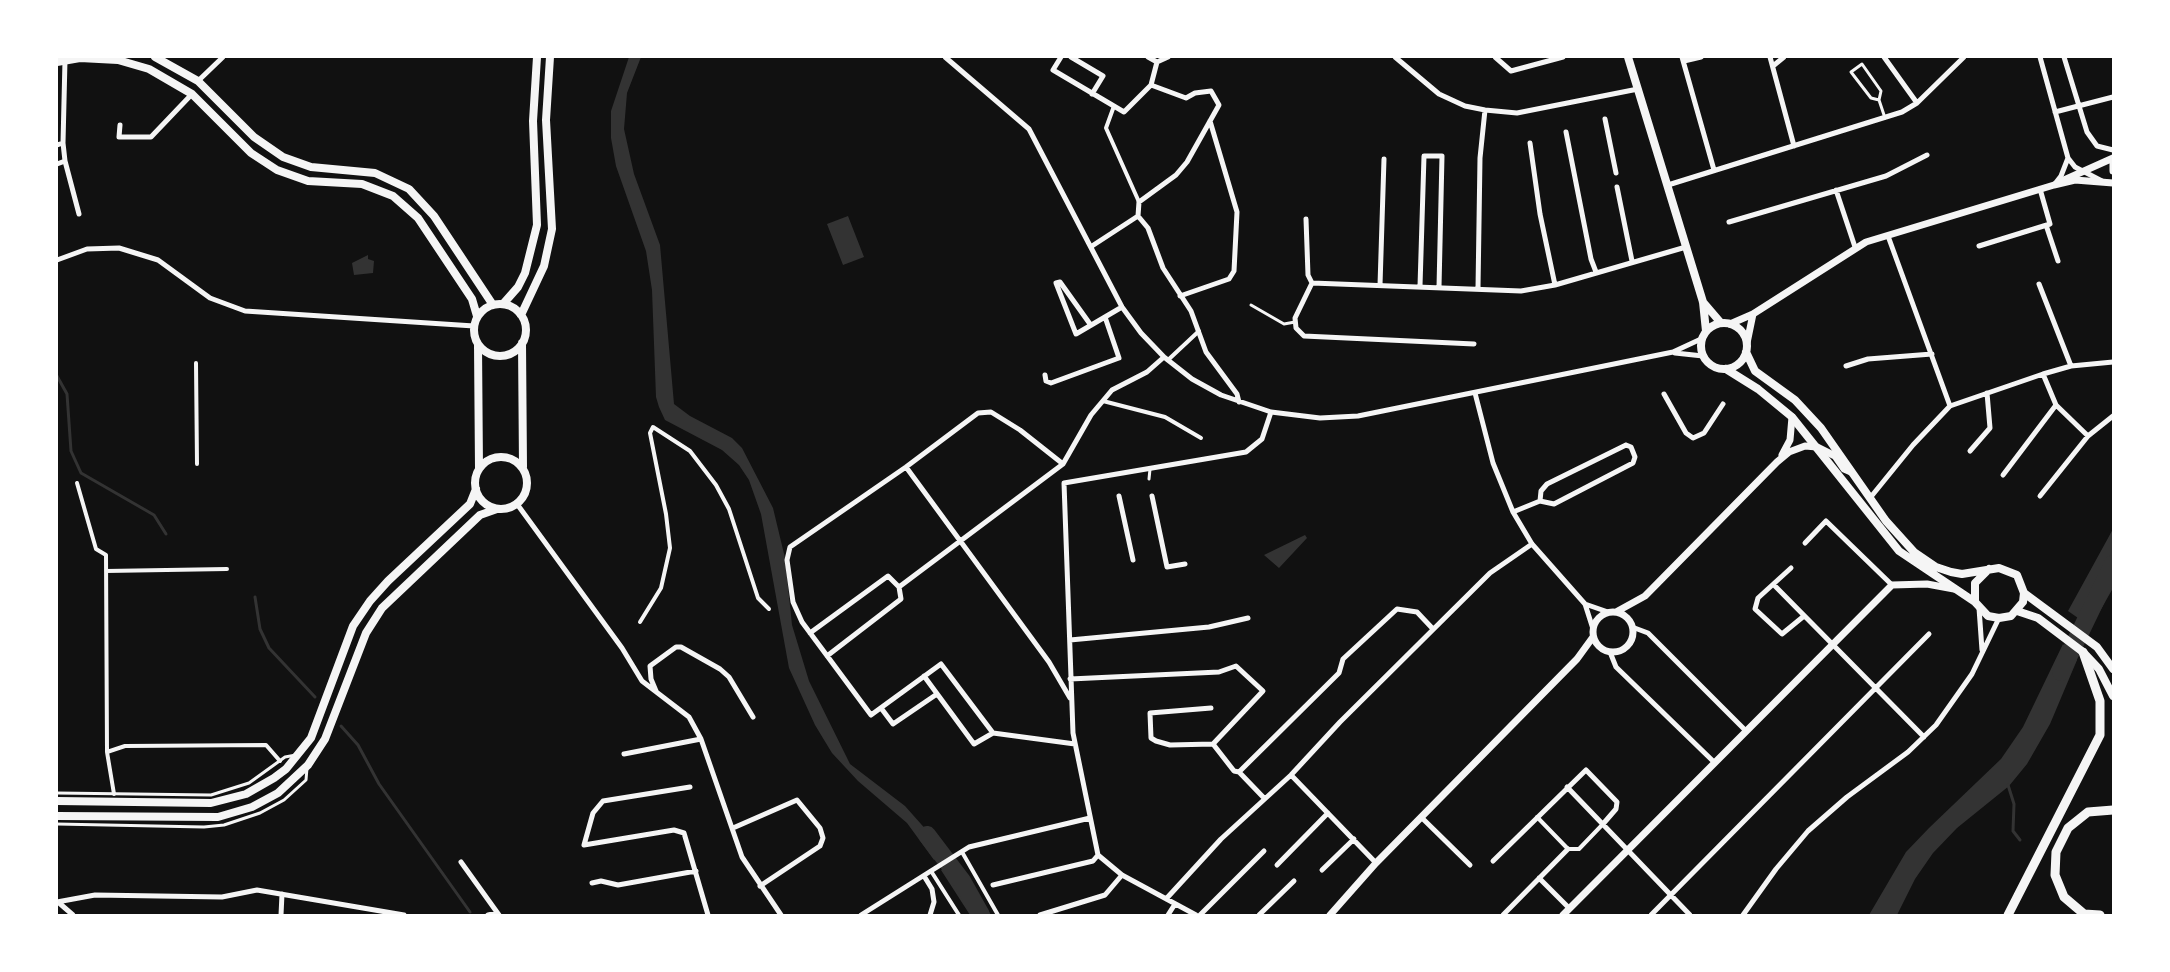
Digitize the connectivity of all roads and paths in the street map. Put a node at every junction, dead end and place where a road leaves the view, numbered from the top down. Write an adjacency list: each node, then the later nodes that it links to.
1 (155, 57): 25 (main road)
2 (223, 57): 25 (street)
3 (537, 57): 87 (main road)
4 (550, 57): 92 (main road)
5 (945, 57): 70 (street)
6 (1061, 57): 28 (street)
7 (1071, 57): 28 (street)
8 (1148, 57): 23 (street)
9 (1168, 57): 23 (street)
10 (1395, 57): 35 (street)
11 (1496, 57): 12 (street)
12 (1563, 57)
13 (1628, 57): 27 (main road)
14 (1701, 57): 20 (street)
15 (1770, 57): 24 (street)
16 (1784, 57): 24 (street)
17 (1884, 57): 32 (street)
18 (1964, 57): 32 (street)
19 (2064, 57): 33 (street)
20 (1683, 59): 52 (street)
21 (2040, 59): 36 (street)
22 (61, 61): 29 (main road); 43 (street)
23 (1157, 62): 26 (street)
24 (1773, 66): 44 (street)
25 (198, 81): 88 (main road)
26 (1151, 85): 34 (street); 39 (street)
27 (1638, 89): 35 (street); 58 (main road)
28 (1092, 93): 34 (street)
29 (192, 94): 40 (street); 93 (main road)
30 (2113, 97): 33 (street)
31 (1879, 100): 31 (lane); 37 (lane)
32 (1917, 104): 37 (street)
33 (2079, 105): 36 (street); 45 (street)
34 (1114, 106): 63 (street)
35 (1485, 110): 84 (street)
36 (2055, 112): 47 (street)
37 (1885, 118): 44 (street)
38 (1605, 119): 55 (street)
39 (1210, 121): 63 (street); 85 (street)
40 (120, 125)
41 (1566, 132): 77 (street)
42 (1530, 143): 81 (street)
43 (60, 144): 50 (street)
44 (1794, 146): 52 (street)
45 (2113, 150)
46 (1927, 155): 62 (street)
47 (2068, 158): 53 (street); 59 (street)
48 (1384, 159): 80 (street)
49 (2113, 159): 53 (street); 54 (street)
50 (66, 161): 51 (street); 64 (street)
51 (57, 164)
52 (1714, 170): 58 (street)
53 (2085, 170): 56 (street); 59 (street)
54 (2113, 171)
55 (1616, 173)
56 (2102, 181): 57 (street); 59 (street)
57 (2113, 183)
58 (1668, 185): 72 (main road)
59 (2054, 185): 61 (street)
60 (1617, 187): 75 (street)
61 (2040, 189): 68 (street); 69 (street)
62 (1836, 190): 67 (street); 73 (street)
63 (1139, 202): 65 (street)
64 (79, 214)
65 (1138, 216): 70 (street); 85 (street)
66 (1306, 219): 78 (street)
67 (1729, 222)
68 (2046, 225): 71 (street); 76 (street)
69 (1888, 236): 73 (street); 108 (street)
70 (1092, 246): 90 (street)
71 (1979, 246)
72 (1686, 247): 75 (street); 86 (main road)
73 (1854, 247): 91 (street)
74 (57, 260): 99 (street)
75 (1632, 261): 77 (street)
76 (2058, 261)
77 (1596, 272): 81 (street)
78 (1312, 284): 80 (street); 95 (street)
79 (2039, 284): 114 (street)
80 (1380, 285): 82 (street)
81 (1555, 285): 84 (street)
82 (1420, 286): 83 (street); 83 (street)
83 (1439, 287): 84 (street)
84 (1478, 288)
85 (1180, 296): 100 (street)
86 (1703, 302): 96 (main road); 101 (main road)
87 (504, 304): 88 (main road); 92 (main road)
88 (493, 305): 93 (main road)
89 (1251, 305): 95 (lane)
90 (1122, 307): 94 (street); 110 (street)
91 (1753, 314): 98 (street); 104 (street)
92 (521, 315): 102 (main road)
93 (477, 316): 99 (main road)
94 (1105, 317): 97 (street); 117 (street)
95 (1295, 322): 103 (street)
96 (1721, 323): 98 (main road); 101 (main road)
97 (1090, 324): 97 (street)
98 (1730, 324): 104 (main road)
99 (474, 326): 105 (main road)
100 (1199, 330): 110 (street); 122 (street)
101 (1704, 335): 106 (street); 109 (main road)
102 (522, 344): 105 (main road); 136 (main road)
103 (1474, 344)
104 (1747, 344): 107 (main road)
105 (478, 345): 138 (main road)
106 (1673, 352): 109 (street); 118 (street)
107 (1746, 352): 115 (main road); 140 (main road)
108 (1932, 354): 113 (street); 125 (street)
109 (1703, 356): 115 (main road)
110 (1166, 359): 121 (street); 122 (street)
111 (2113, 362): 114 (street)
112 (196, 363): 134 (street)
113 (1846, 366)
114 (2071, 366): 116 (street)
115 (1726, 369): 128 (main road)
116 (2043, 374): 119 (street); 124 (street)
117 (1045, 375)
118 (1475, 393): 126 (street); 152 (street)
119 (1987, 393): 125 (street); 132 (street)
120 (1664, 394): 123 (street)
121 (1102, 401): 130 (street); 135 (street)
122 (1239, 402): 126 (street)
123 (1723, 404)
124 (2056, 405): 129 (street); 141 (street)
125 (1950, 406): 148 (street)
126 (1271, 412): 139 (street)
127 (2113, 416): 129 (street)
128 (1791, 417): 131 (main road); 133 (street)
129 (2088, 436): 147 (street)
130 (1201, 438)
131 (1817, 447): 133 (street); 140 (street); 165 (main road)
132 (1971, 451)
133 (1777, 462): 171 (street)
134 (197, 464)
135 (1063, 464): 137 (street); 153 (street)
136 (522, 468): 138 (main road); 150 (main road)
137 (906, 468): 153 (street); 178 (street)
138 (479, 469): 144 (main road)
139 (1150, 469): 142 (lane); 181 (street)
140 (1851, 472): 148 (main road)
141 (2002, 475)
142 (1149, 479)
143 (77, 483): 161 (street)
144 (476, 489): 151 (main road); 207 (main road)
145 (1119, 496): 156 (street)
146 (1152, 496): 157 (street)
147 (2040, 496)
148 (1870, 498): 160 (main road)
149 (1539, 501): 149 (street); 152 (street)
150 (517, 504): 151 (main road); 192 (street)
151 (497, 509): 210 (main road)
152 (1513, 512): 155 (street)
153 (960, 542): 164 (street); 195 (street)
154 (1805, 543): 163 (street)
155 (1533, 544): 167 (street); 177 (street)
156 (1133, 560)
157 (1185, 564)
158 (1791, 568): 162 (street)
159 (227, 569): 161 (street)
160 (1989, 569): 166 (main road); 168 (main road)
161 (106, 571): 205 (street)
162 (1774, 585): 172 (street); 172 (street)
163 (1892, 585): 165 (street); 182 (street)
164 (899, 587): 178 (street); 186 (street)
165 (1955, 589): 168 (main road)
166 (2024, 593): 170 (main road); 187 (main road)
167 (1585, 604): 171 (street); 179 (street)
168 (1977, 605): 174 (main road); 183 (street)
169 (769, 609): 175 (street)
170 (2017, 611): 174 (main road); 185 (main road)
171 (1612, 612): 176 (street); 179 (street)
172 (1804, 616): 182 (street)
173 (1248, 618): 181 (street)
174 (1999, 618): 183 (street)
175 (640, 622)
176 (1632, 627): 184 (street); 199 (street)
177 (1433, 629): 211 (street); 212 (street)
178 (810, 633): 186 (street)
179 (1593, 633): 184 (street); 223 (street)
180 (1929, 634): 191 (street)
181 (1070, 640): 190 (street)
182 (1832, 645): 191 (street); 199 (street)
183 (1982, 650): 201 (street)
184 (1610, 652): 209 (street)
185 (2083, 652): 188 (highway)
186 (827, 656): 196 (street)
187 (2111, 665)
188 (2096, 672): 194 (main road); 276 (highway)
189 (924, 676): 193 (street); 196 (street); 200 (street)
190 (1070, 679): 195 (street); 204 (street)
191 (1875, 688): 201 (street); 250 (street)
192 (656, 691): 198 (street); 202 (street)
193 (937, 694): 196 (street); 200 (street)
194 (2113, 696)
195 (1072, 701): 203 (street)
196 (881, 708)
197 (1211, 708): 204 (street)
198 (753, 717)
199 (1746, 731): 209 (street)
200 (993, 733): 203 (street)
201 (1924, 737): 275 (street)
202 (701, 739): 206 (street); 227 (street)
203 (1075, 744): 222 (street)
204 (1213, 744): 211 (street)
205 (107, 752): 208 (street); 216 (street)
206 (624, 754)
207 (297, 755): 208 (lane); 218 (main road)
208 (280, 761): 216 (lane)
209 (1715, 763): 230 (street)
210 (308, 765): 221 (main road); 225 (lane)
211 (1239, 772): 217 (street)
212 (1291, 775): 217 (street); 220 (street)
213 (690, 787): 240 (street)
214 (1567, 787): 224 (street); 226 (street); 226 (street)
215 (57, 793): 216 (lane)
216 (114, 794)
217 (1264, 798): 251 (street)
218 (57, 801)
219 (2113, 810): 277 (highway)
220 (1328, 813): 228 (street); 237 (street)
221 (57, 816)
222 (1090, 818): 231 (street); 233 (street)
223 (1421, 818): 236 (street); 238 (street)
224 (1537, 818): 229 (street); 234 (street)
225 (57, 824)
226 (1603, 824): 229 (street); 230 (street)
227 (733, 828): 248 (street); 248 (street)
228 (1353, 839): 236 (street); 239 (street)
229 (1568, 849): 244 (street)
230 (1628, 850): 250 (street); 254 (street)
231 (962, 851): 241 (street); 265 (street)
232 (1264, 851): 268 (street)
233 (1098, 855): 242 (street); 247 (street)
234 (1493, 861)
235 (461, 862): 255 (street)
236 (1376, 863): 270 (street)
237 (1278, 865)
238 (1470, 866)
239 (1322, 870)
240 (696, 871): 246 (street); 260 (street)
241 (931, 871): 243 (street); 264 (street)
242 (1122, 875): 251 (street); 266 (street)
243 (924, 876): 262 (street); 263 (street)
244 (1539, 878): 254 (street); 271 (street)
245 (1294, 881): 269 (street)
246 (592, 883)
247 (993, 885)
248 (760, 886): 261 (street)
249 (282, 894): 252 (street); 257 (street); 258 (street)
250 (1670, 895): 273 (street); 274 (street)
251 (1166, 899): 253 (street)
252 (58, 902): 256 (street)
253 (1175, 904): 267 (street); 268 (street)
254 (1569, 908): 272 (street)
255 (498, 914): 259 (street)
256 (73, 915)
257 (281, 915)
258 (404, 915)
259 (488, 915)
260 (708, 915)
261 (781, 915)
262 (861, 915)
263 (930, 915)
264 (959, 915)
265 (998, 915)
266 (1040, 915)
267 (1168, 915)
268 (1198, 915)
269 (1259, 915)
270 (1330, 915)
271 (1503, 915)
272 (1563, 915)
273 (1651, 915)
274 (1690, 915)
275 (1743, 915)
276 (2008, 915)
277 (2100, 915)

